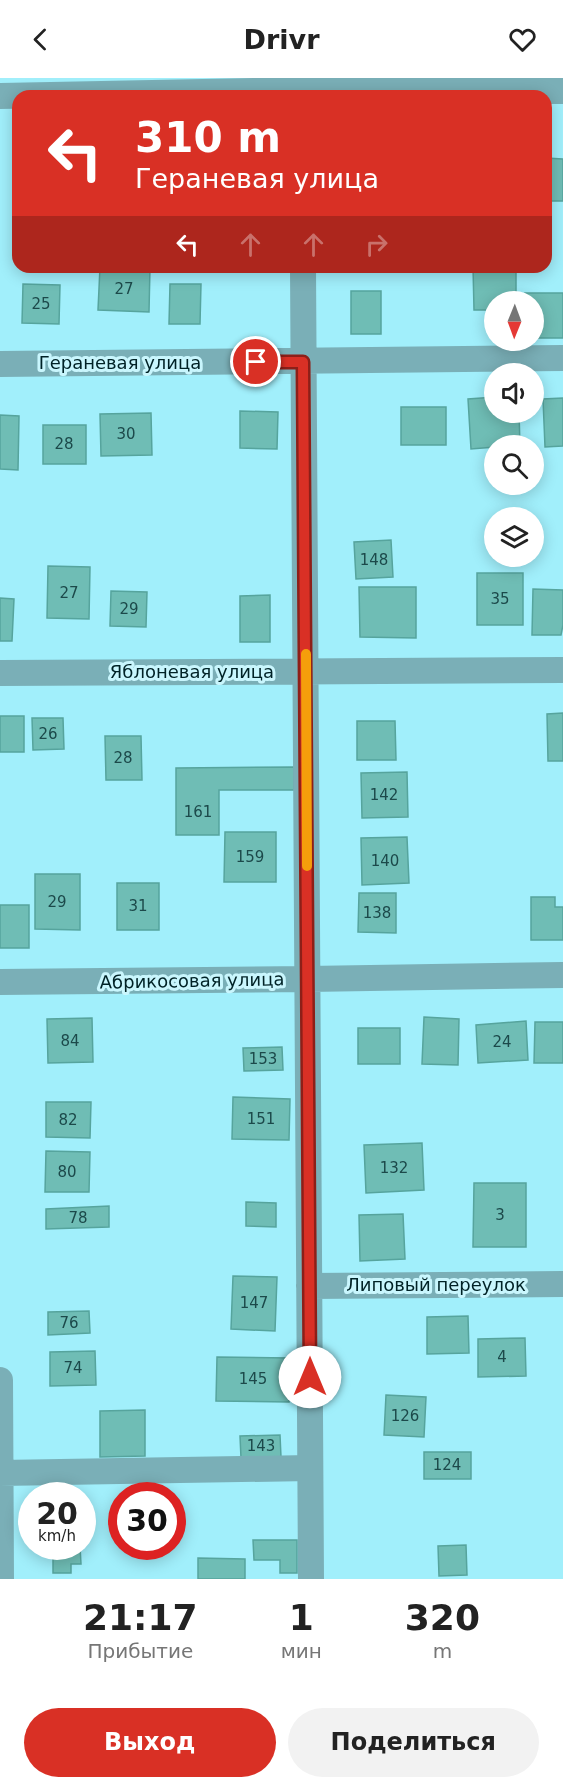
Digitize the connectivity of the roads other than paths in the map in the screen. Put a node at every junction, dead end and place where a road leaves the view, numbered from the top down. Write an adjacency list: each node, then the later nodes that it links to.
1 (303, 273): 3 (street)
2 (563, 358): 3 (street, Гераневая улица)
3 (303, 362): 4 (street, Гераневая улица); 7 (street)
4 (0, 364)
5 (563, 670): 7 (street, Яблоневая улица)
6 (0, 672): 7 (street, Яблоневая улица)
7 (306, 672): 9 (street)
8 (563, 975): 9 (street, Абрикосовая улица)
9 (308, 979): 10 (street, Абрикосовая улица); 12 (street)
10 (0, 982)
11 (563, 1284): 12 (street, Липовый переулок)
12 (309, 1286): 14 (street)
13 (0, 1380): 15 (street)
14 (310, 1468): 15 (street); 17 (street)
15 (0, 1473): 16 (street)
16 (1, 1579)
17 (311, 1579)

